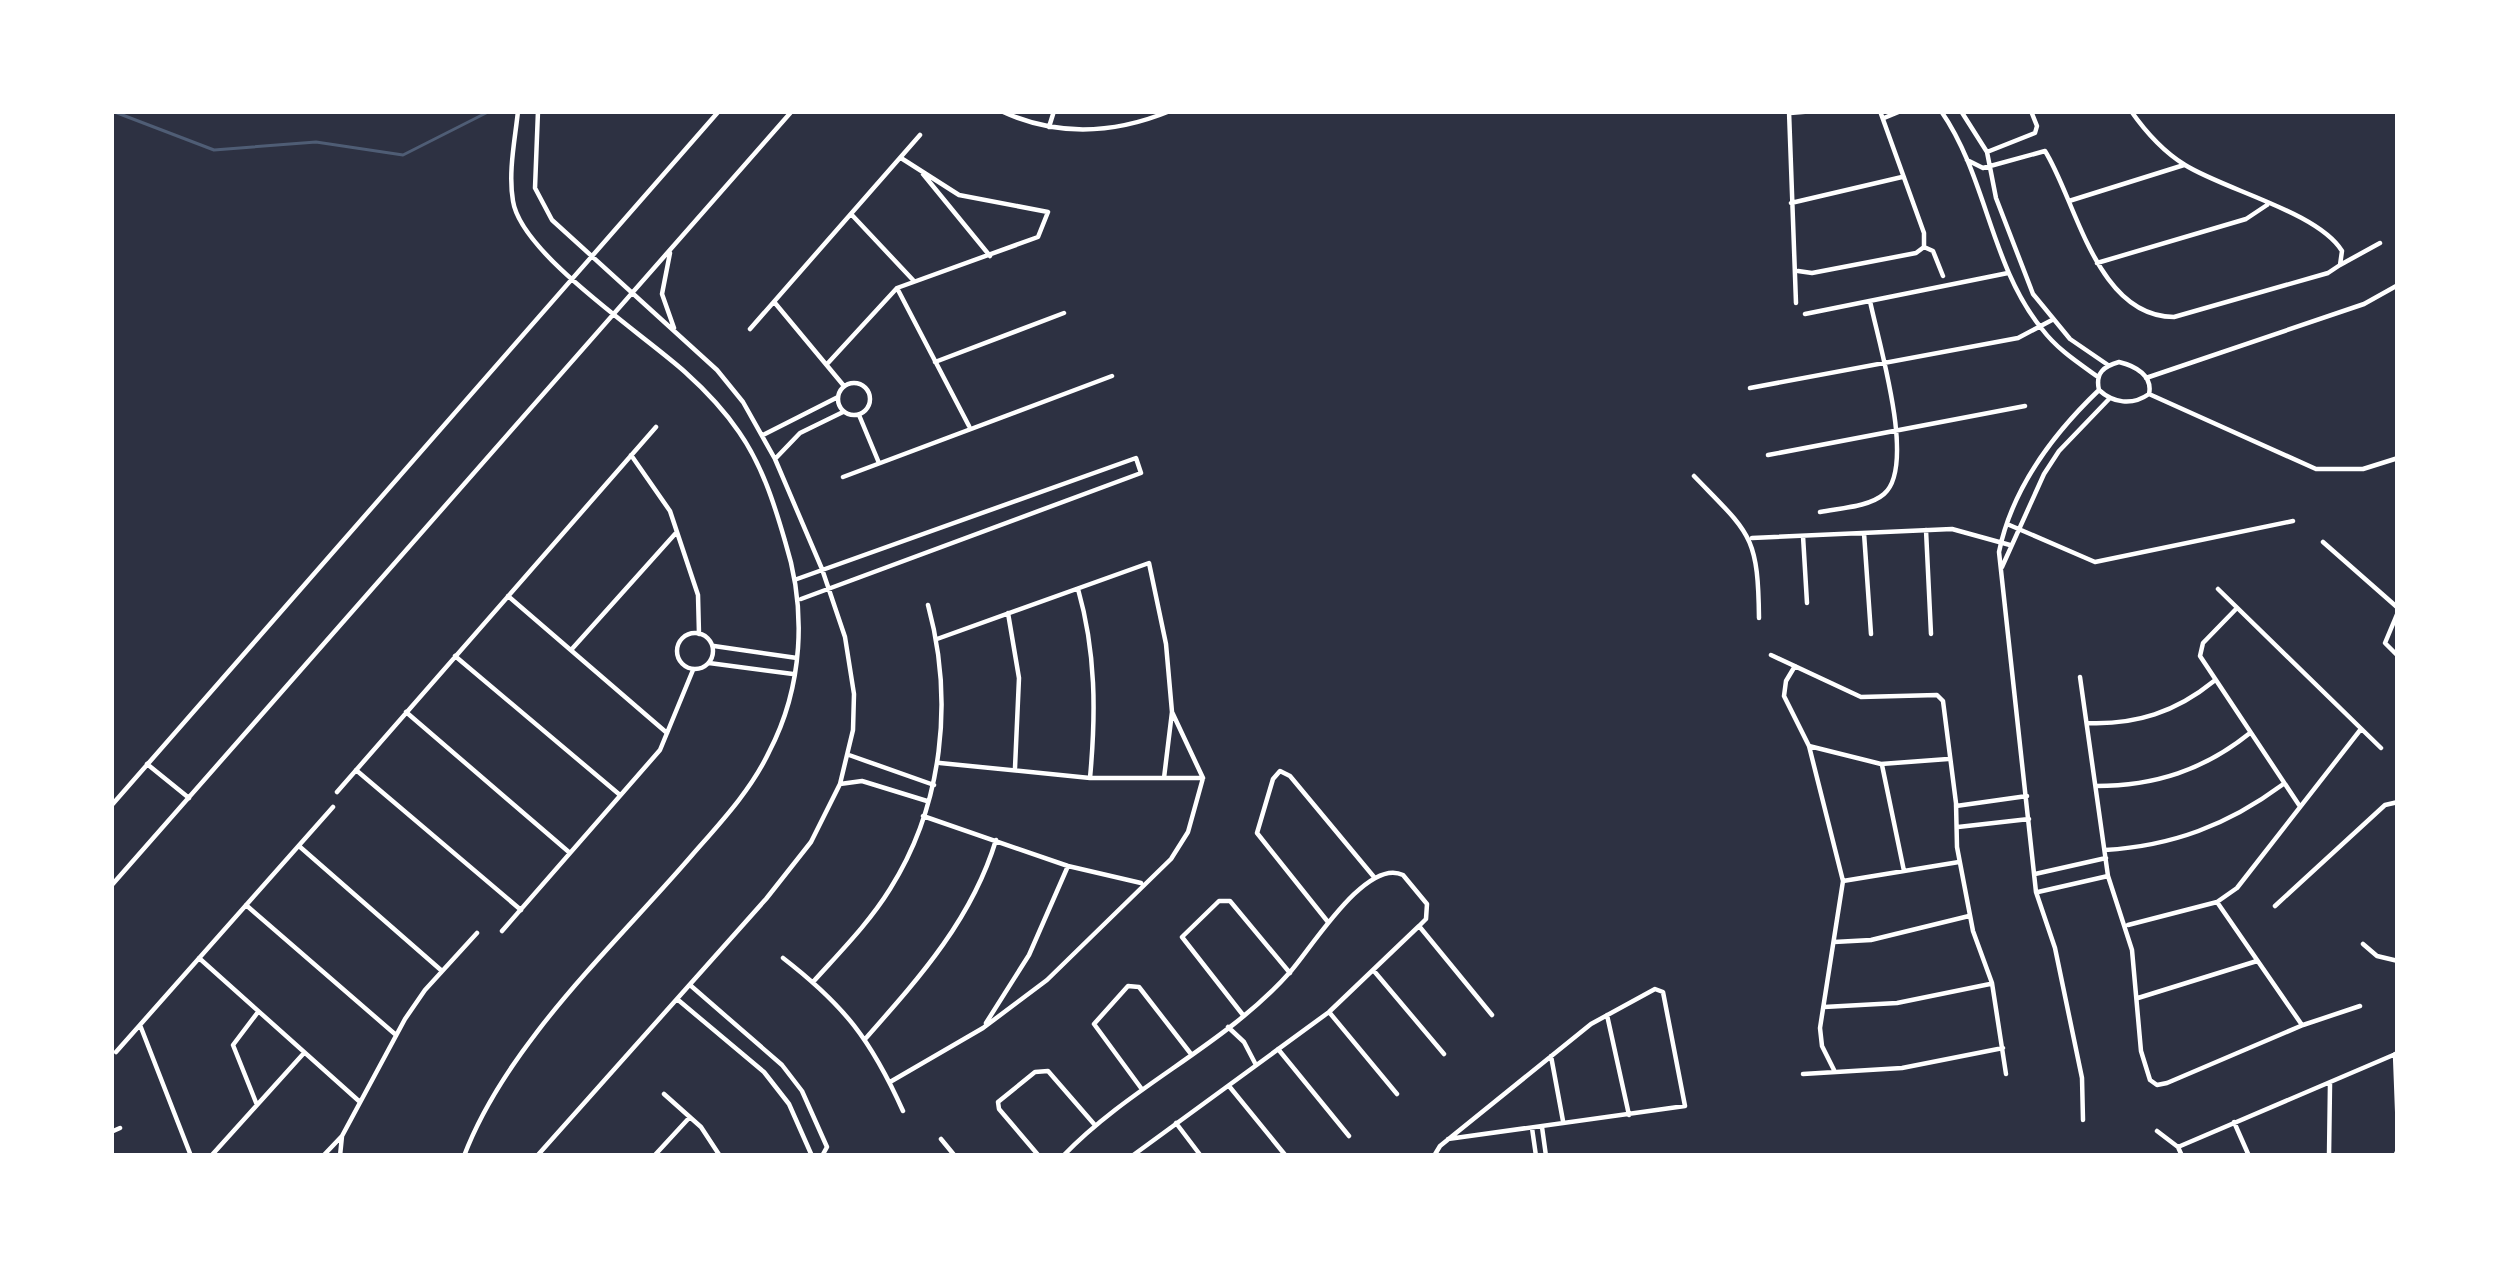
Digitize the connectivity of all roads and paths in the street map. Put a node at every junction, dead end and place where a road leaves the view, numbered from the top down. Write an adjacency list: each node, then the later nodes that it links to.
1 (518, 111): 41 (street)
2 (538, 111): 35 (street)
3 (719, 111): 35 (street)
4 (792, 111): 32 (street)
5 (1001, 111): 16 (street)
6 (1054, 111): 16 (street)
7 (1170, 111): 16 (street)
8 (1814, 111): 13 (street)
9 (1901, 111): 15 (street)
10 (1941, 111): 22 (street)
11 (2031, 111): 18 (street)
12 (2131, 111): 23 (street)
13 (1789, 112): 28 (street)
14 (1960, 112): 19 (street)
15 (1881, 115): 26 (street)
16 (1049, 127)
17 (920, 135): 21 (street)
18 (2013, 142): 19 (street); 20 (street)
19 (1987, 152): 24 (street)
20 (2019, 157): 24 (street); 27 (street)
21 (901, 158): 25 (street); 30 (street)
22 (1967, 160): 24 (street); 39 (street)
23 (2184, 164): 27 (street); 29 (street)
24 (1991, 166): 52 (street)
25 (919, 170): 34 (street); 34 (street)
26 (1902, 177): 28 (street); 33 (street)
27 (2067, 201): 36 (street)
28 (1791, 203): 38 (street)
29 (2269, 204): 36 (street); 37 (street)
30 (851, 214): 42 (street); 47 (street)
31 (2380, 243): 37 (street)
32 (673, 246): 45 (street); 55 (street)
33 (1924, 247): 38 (street); 40 (street)
34 (990, 256): 42 (street)
35 (591, 257): 41 (street); 45 (street)
36 (2097, 263): 37 (street)
37 (2341, 266)
38 (1798, 272): 48 (street)
39 (2008, 273): 46 (street); 53 (street)
40 (1942, 277)
41 (573, 279): 49 (street); 144 (street)
42 (913, 280): 44 (street)
43 (2398, 285): 62 (street)
44 (897, 288): 56 (street); 57 (street)
45 (632, 293): 49 (street); 55 (street)
46 (1870, 301): 51 (street); 58 (street)
47 (774, 302): 54 (street); 57 (street)
48 (1796, 303)
49 (614, 313): 103 (street); 158 (street)
50 (1064, 313): 56 (street)
51 (1805, 314)
52 (2052, 320): 53 (street); 59 (street)
53 (2041, 328): 58 (street); 61 (street)
54 (750, 329)
55 (680, 338): 77 (street)
56 (935, 362): 74 (street)
57 (828, 363): 63 (street)
58 (1882, 363): 64 (street); 75 (street)
59 (2108, 365): 61 (street); 62 (street)
60 (1112, 376): 74 (street)
61 (2098, 377): 65 (street)
62 (2146, 378): 66 (street)
63 (844, 386): 67 (street); 71 (street)
64 (1750, 388)
65 (2099, 390): 68 (street); 78 (street)
66 (2149, 394): 68 (street); 82 (street)
67 (838, 397): 70 (street); 72 (street)
68 (2109, 399): 79 (street)
69 (2025, 406): 75 (street)
70 (844, 412): 71 (street); 76 (street)
71 (859, 415): 84 (street)
72 (793, 420): 76 (street); 77 (street)
73 (656, 427): 80 (street)
74 (970, 429): 84 (street)
75 (1896, 430): 81 (street); 88 (street)
76 (800, 433): 83 (street)
77 (763, 435): 83 (street)
78 (2049, 442): 79 (street); 90 (street)
79 (2060, 451): 93 (street)
80 (631, 455): 94 (street); 107 (street)
81 (1768, 455)
82 (2398, 458)
83 (775, 459): 102 (street)
84 (879, 463): 86 (street)
85 (1694, 476): 97 (street)
86 (843, 477)
87 (990, 512): 91 (street); 91 (street); 102 (street)
88 (1820, 512)
89 (2293, 521): 93 (street)
90 (2007, 524): 93 (street); 98 (street)
91 (995, 529): 104 (street)
92 (1926, 530): 95 (street); 98 (street); 117 (street)
93 (2017, 530): 100 (street)
94 (676, 533): 115 (street); 120 (street)
95 (1864, 533): 96 (street); 116 (street)
96 (1803, 536): 97 (street); 109 (street)
97 (1752, 538): 114 (street)
98 (2001, 541): 100 (street); 101 (street)
99 (2323, 542): 112 (street)
100 (2010, 545): 101 (street)
101 (2002, 567): 157 (street)
102 (822, 569): 103 (street); 104 (street)
103 (797, 579): 108 (street)
104 (829, 589): 108 (street); 141 (street)
105 (1078, 589): 113 (street); 134 (street); 148 (street)
106 (2218, 589): 111 (street)
107 (508, 596): 120 (street); 123 (street)
108 (800, 599): 125 (street)
109 (1807, 604)
110 (928, 605): 118 (street)
111 (2237, 608): 132 (street); 136 (street)
112 (2398, 610): 124 (street)
113 (1008, 613): 118 (street); 146 (street)
114 (1759, 618)
115 (699, 634): 119 (street); 128 (street)
116 (1871, 634)
117 (1931, 634)
118 (937, 639): 143 (street)
119 (712, 646): 121 (street); 126 (street)
120 (571, 650): 138 (street)
121 (764, 655): 125 (street); 129 (street)
122 (1771, 655): 127 (street)
123 (455, 656): 133 (street); 156 (street)
124 (2398, 656)
125 (797, 658): 130 (street)
126 (709, 663): 128 (street); 129 (street)
127 (1795, 666): 139 (street); 142 (street)
128 (693, 670): 138 (street)
129 (762, 670): 130 (street)
130 (794, 675): 258 (street)
131 (2080, 676): 135 (street)
132 (2215, 680): 135 (street); 137 (street)
133 (406, 712): 147 (street); 170 (street)
134 (1172, 712): 149 (street); 150 (street)
135 (2087, 723): 154 (street)
136 (2361, 729): 140 (street); 161 (street)
137 (2250, 733): 151 (street); 154 (street)
138 (667, 734): 156 (street)
139 (1809, 746): 145 (street); 178 (street)
140 (2380, 748)
141 (847, 754): 152 (street); 153 (street)
142 (1948, 759): 145 (street); 163 (street)
143 (937, 763): 146 (street); 153 (street)
144 (147, 764): 158 (street); 162 (street)
145 (1881, 764): 174 (street)
146 (1016, 768): 148 (street)
147 (356, 770): 155 (street); 185 (street)
148 (1090, 778): 149 (street)
149 (1164, 778): 150 (street)
150 (1203, 778): 179 (street)
151 (2284, 783): 161 (street); 171 (street)
152 (840, 784): 159 (street); 203 (street)
153 (934, 785): 159 (street)
154 (2096, 786): 171 (street)
155 (337, 792)
156 (620, 795): 170 (street)
157 (2026, 796): 163 (street); 166 (street)
158 (189, 798): 180 (street)
159 (928, 801): 165 (street)
160 (2398, 802): 184 (street)
161 (2299, 805): 182 (street)
162 (111, 806)
163 (1956, 806): 167 (street)
164 (333, 807): 169 (street)
165 (923, 816): 168 (street); 201 (street)
166 (2029, 819): 167 (street); 175 (street)
167 (1958, 827): 172 (street)
168 (996, 840): 173 (street); 218 (street)
169 (299, 845): 183 (street); 199 (street)
170 (570, 853): 185 (street)
171 (2105, 854): 175 (street); 176 (street)
172 (1960, 862): 174 (street); 186 (street)
173 (1068, 866): 179 (street); 216 (street)
174 (1904, 871): 178 (street)
175 (2034, 874): 181 (street)
176 (2108, 876): 181 (street); 188 (street)
177 (1374, 877): 187 (street); 187 (street); 189 (street)
178 (1843, 881): 192 (street)
179 (1144, 884): 216 (street)
180 (111, 886)
181 (2036, 892): 242 (street)
182 (2217, 902): 188 (street); 196 (street)
183 (246, 904): 194 (street); 217 (street)
184 (2275, 906)
185 (521, 910): 190 (street)
186 (1970, 916): 192 (street); 202 (street)
187 (1328, 922): 200 (street)
188 (2126, 925): 204 (street)
189 (1419, 926): 198 (street); 211 (street)
190 (502, 931)
191 (477, 933): 199 (street)
192 (1834, 942): 207 (street)
193 (2363, 944): 197 (street)
194 (199, 958): 208 (street); 213 (street)
195 (783, 958): 201 (street)
196 (2257, 961): 204 (street); 214 (street)
197 (2398, 961)
198 (1373, 970): 209 (street); 225 (street)
199 (442, 971): 217 (street)
200 (1290, 973): 210 (street); 210 (street)
201 (813, 982): 218 (street)
202 (1992, 983): 207 (street); 219 (street)
203 (690, 985): 205 (street); 269 (street)
204 (2138, 998): 214 (street)
205 (677, 999): 265 (street); 268 (street)
206 (2360, 1006): 214 (street)
207 (1823, 1007): 228 (street)
208 (258, 1012): 222 (street); 238 (street)
209 (1329, 1012): 220 (street); 236 (street)
210 (1243, 1015): 215 (street)
211 (1492, 1015)
212 (1607, 1016): 226 (street); 240 (street); 240 (street)
213 (140, 1025): 221 (street); 261 (street)
214 (2302, 1025)
215 (1228, 1027): 224 (street); 227 (street)
216 (983, 1028): 232 (street)
217 (396, 1035): 237 (street)
218 (866, 1037): 232 (street)
219 (2003, 1048): 228 (street); 230 (street)
220 (1278, 1049): 227 (street); 254 (street)
221 (116, 1052)
222 (304, 1053): 237 (street); 238 (street)
223 (2397, 1053): 231 (street); 252 (street)
224 (1191, 1054): 234 (street); 234 (street)
225 (1444, 1054)
226 (1552, 1056): 246 (street); 256 (street)
227 (1256, 1065): 233 (street)
228 (1834, 1070): 229 (street)
229 (1803, 1074)
230 (2006, 1074)
231 (2330, 1081): 244 (street); 260 (street)
232 (890, 1082): 239 (street)
233 (1228, 1084): 243 (street); 274 (street)
234 (1141, 1088): 245 (street)
235 (664, 1094): 241 (street)
236 (1396, 1094)
237 (362, 1104): 253 (street)
238 (256, 1105): 262 (street)
239 (903, 1111)
240 (1629, 1116): 246 (street)
241 (689, 1118): 266 (street); 267 (street)
242 (2083, 1120)
243 (1175, 1122): 272 (street); 273 (street)
244 (2234, 1122): 257 (street); 279 (street)
245 (1094, 1124): 270 (street); 271 (street)
246 (1563, 1124): 247 (street)
247 (1542, 1127): 249 (street); 277 (street)
248 (120, 1128): 251 (street)
249 (1532, 1128): 256 (street); 276 (street)
250 (2157, 1131): 257 (street)
251 (111, 1132)
252 (2398, 1132)
253 (342, 1136): 263 (street); 264 (street)
254 (1349, 1136)
255 (941, 1139): 259 (street)
256 (1448, 1139): 275 (street)
257 (2178, 1147): 278 (street)
258 (465, 1155)
259 (951, 1155)
260 (2327, 1155)
261 (191, 1156)
262 (211, 1156)
263 (323, 1156)
264 (340, 1156)
265 (537, 1156)
266 (655, 1156)
267 (720, 1156)
268 (812, 1156)
269 (822, 1156)
270 (1039, 1156)
271 (1064, 1156)
272 (1132, 1156)
273 (1202, 1156)
274 (1286, 1156)
275 (1434, 1156)
276 (1536, 1156)
277 (1546, 1156)
278 (2182, 1156)
279 (2249, 1156)

